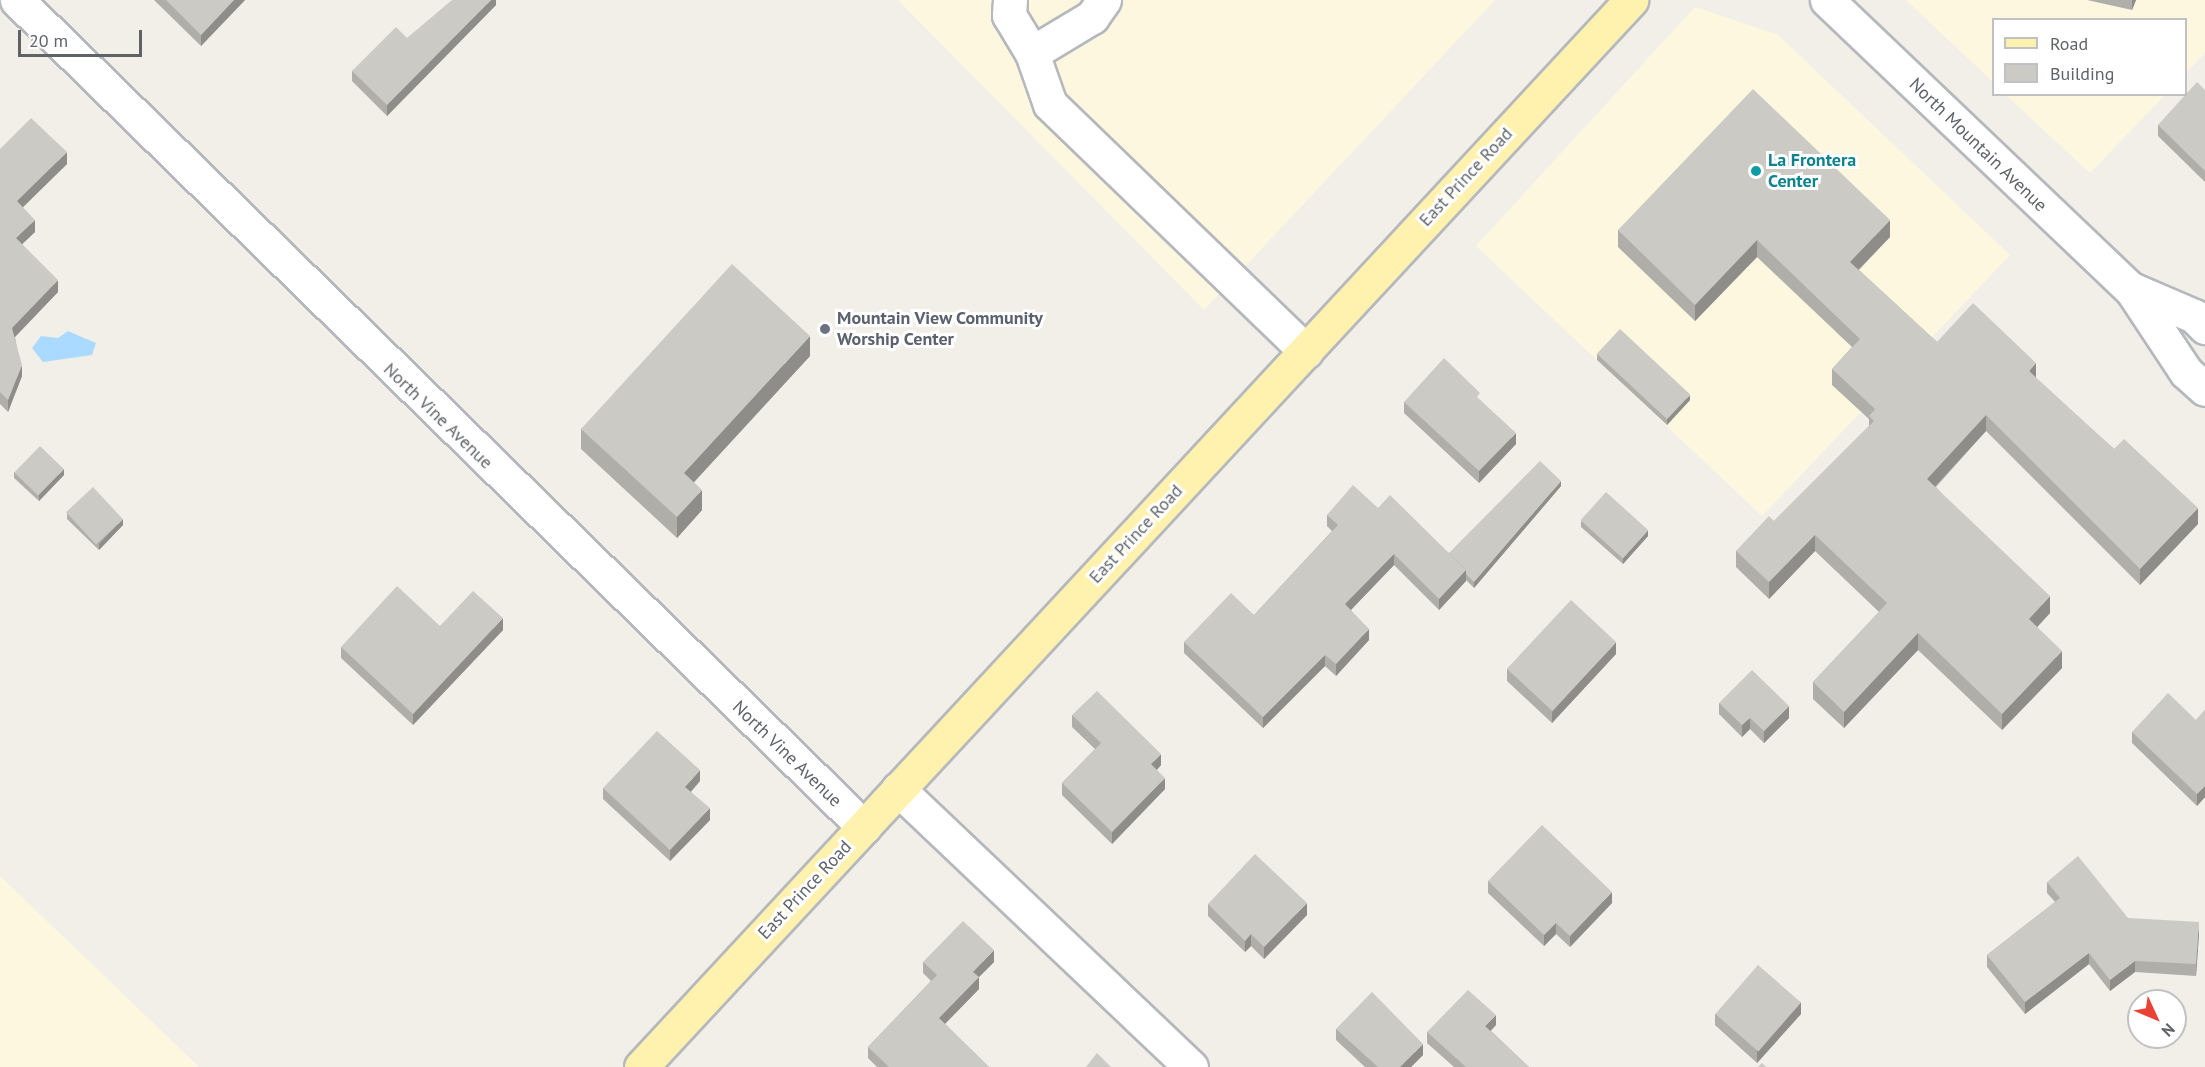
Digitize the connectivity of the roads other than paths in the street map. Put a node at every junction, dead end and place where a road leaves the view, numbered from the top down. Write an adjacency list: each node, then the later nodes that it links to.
1 (17, 0): 12 (street, North Vine Avenue)
2 (1010, 0): 6 (street)
3 (1104, 0): 6 (street)
4 (1631, 0): 9 (main road, East Prince Road)
5 (1827, 0): 7 (street, North Mountain Avenue)
6 (1032, 53): 9 (street)
7 (2131, 289): 8 (street, North Mountain Avenue); 10 (street, North Mountain Avenue)
8 (2205, 327)
9 (1306, 351): 11 (main road, East Prince Road)
10 (2205, 389)
11 (898, 789): 12 (main road, East Prince Road); 14 (street)
12 (864, 827): 13 (main road, East Prince Road)
13 (641, 1067)
14 (1191, 1067)

